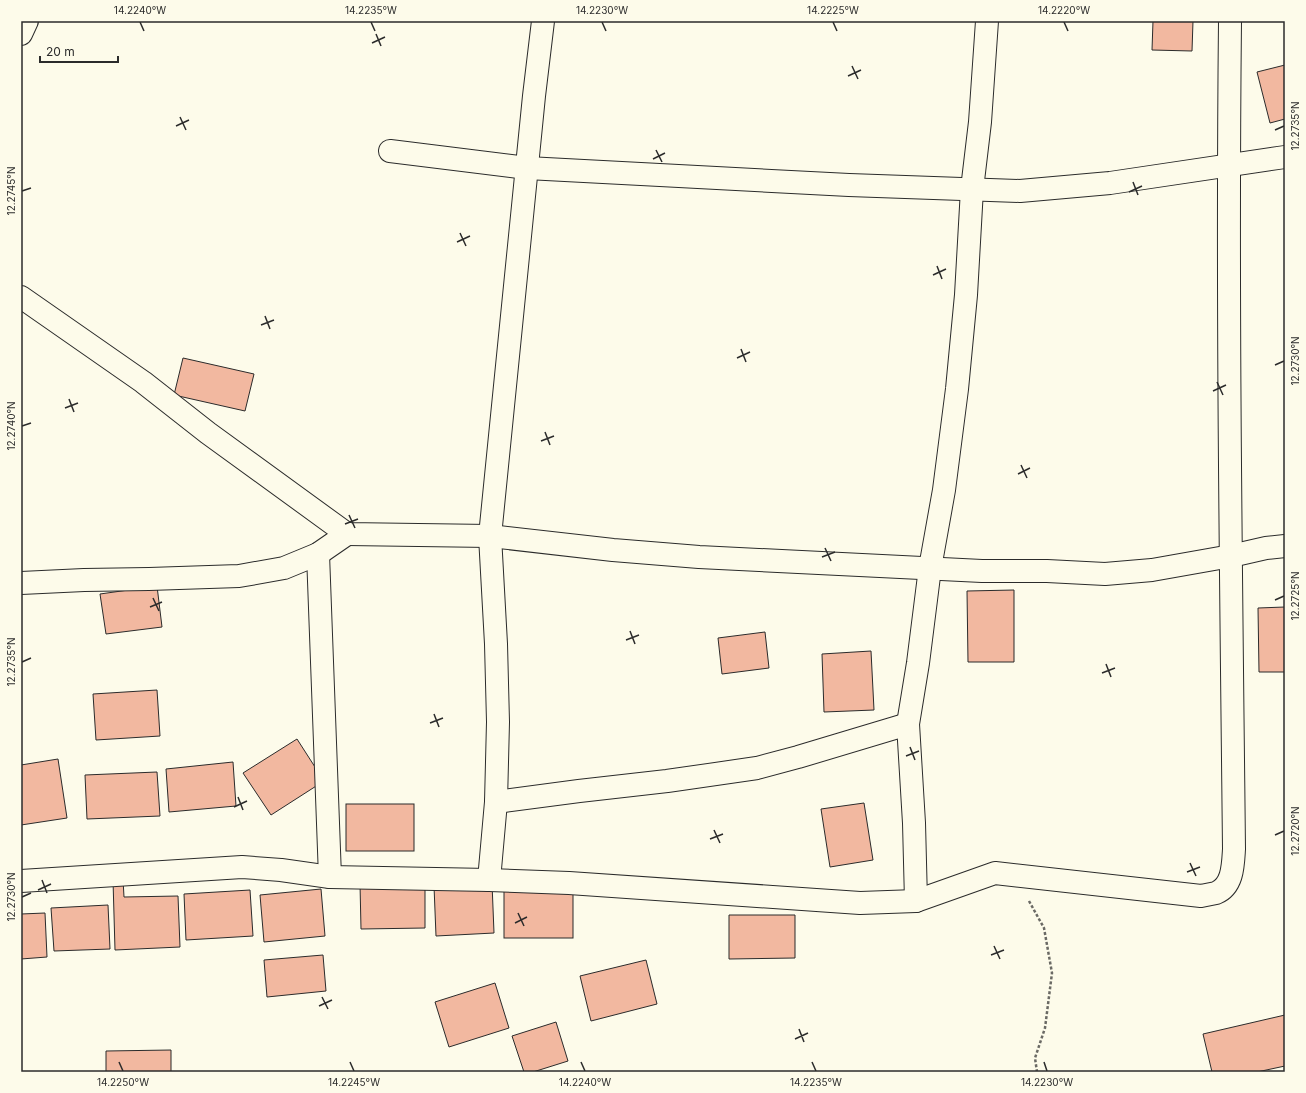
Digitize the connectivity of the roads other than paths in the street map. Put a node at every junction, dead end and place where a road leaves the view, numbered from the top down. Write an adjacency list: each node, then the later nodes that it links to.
1 (27, 21): 5 (street)
2 (543, 21): 9 (street)
3 (987, 21): 10 (street)
4 (1230, 21): 8 (street)
5 (21, 34)
6 (390, 151): 9 (street)
7 (1285, 157): 8 (street)
8 (1228, 166): 10 (street); 16 (street)
9 (527, 168): 10 (street); 13 (street)
10 (972, 189): 17 (street)
11 (21, 297): 12 (street)
12 (347, 534): 13 (street); 15 (street)
13 (490, 536): 17 (street); 20 (street)
14 (1285, 546): 16 (street)
15 (318, 554): 18 (street); 21 (street)
16 (1231, 556): 17 (street); 24 (street)
17 (930, 568): 19 (street)
18 (21, 583)
19 (908, 724): 20 (street); 24 (street)
20 (496, 802): 22 (street)
21 (330, 877): 22 (street); 23 (street)
22 (489, 880): 24 (street)
23 (21, 881)
24 (916, 901)

